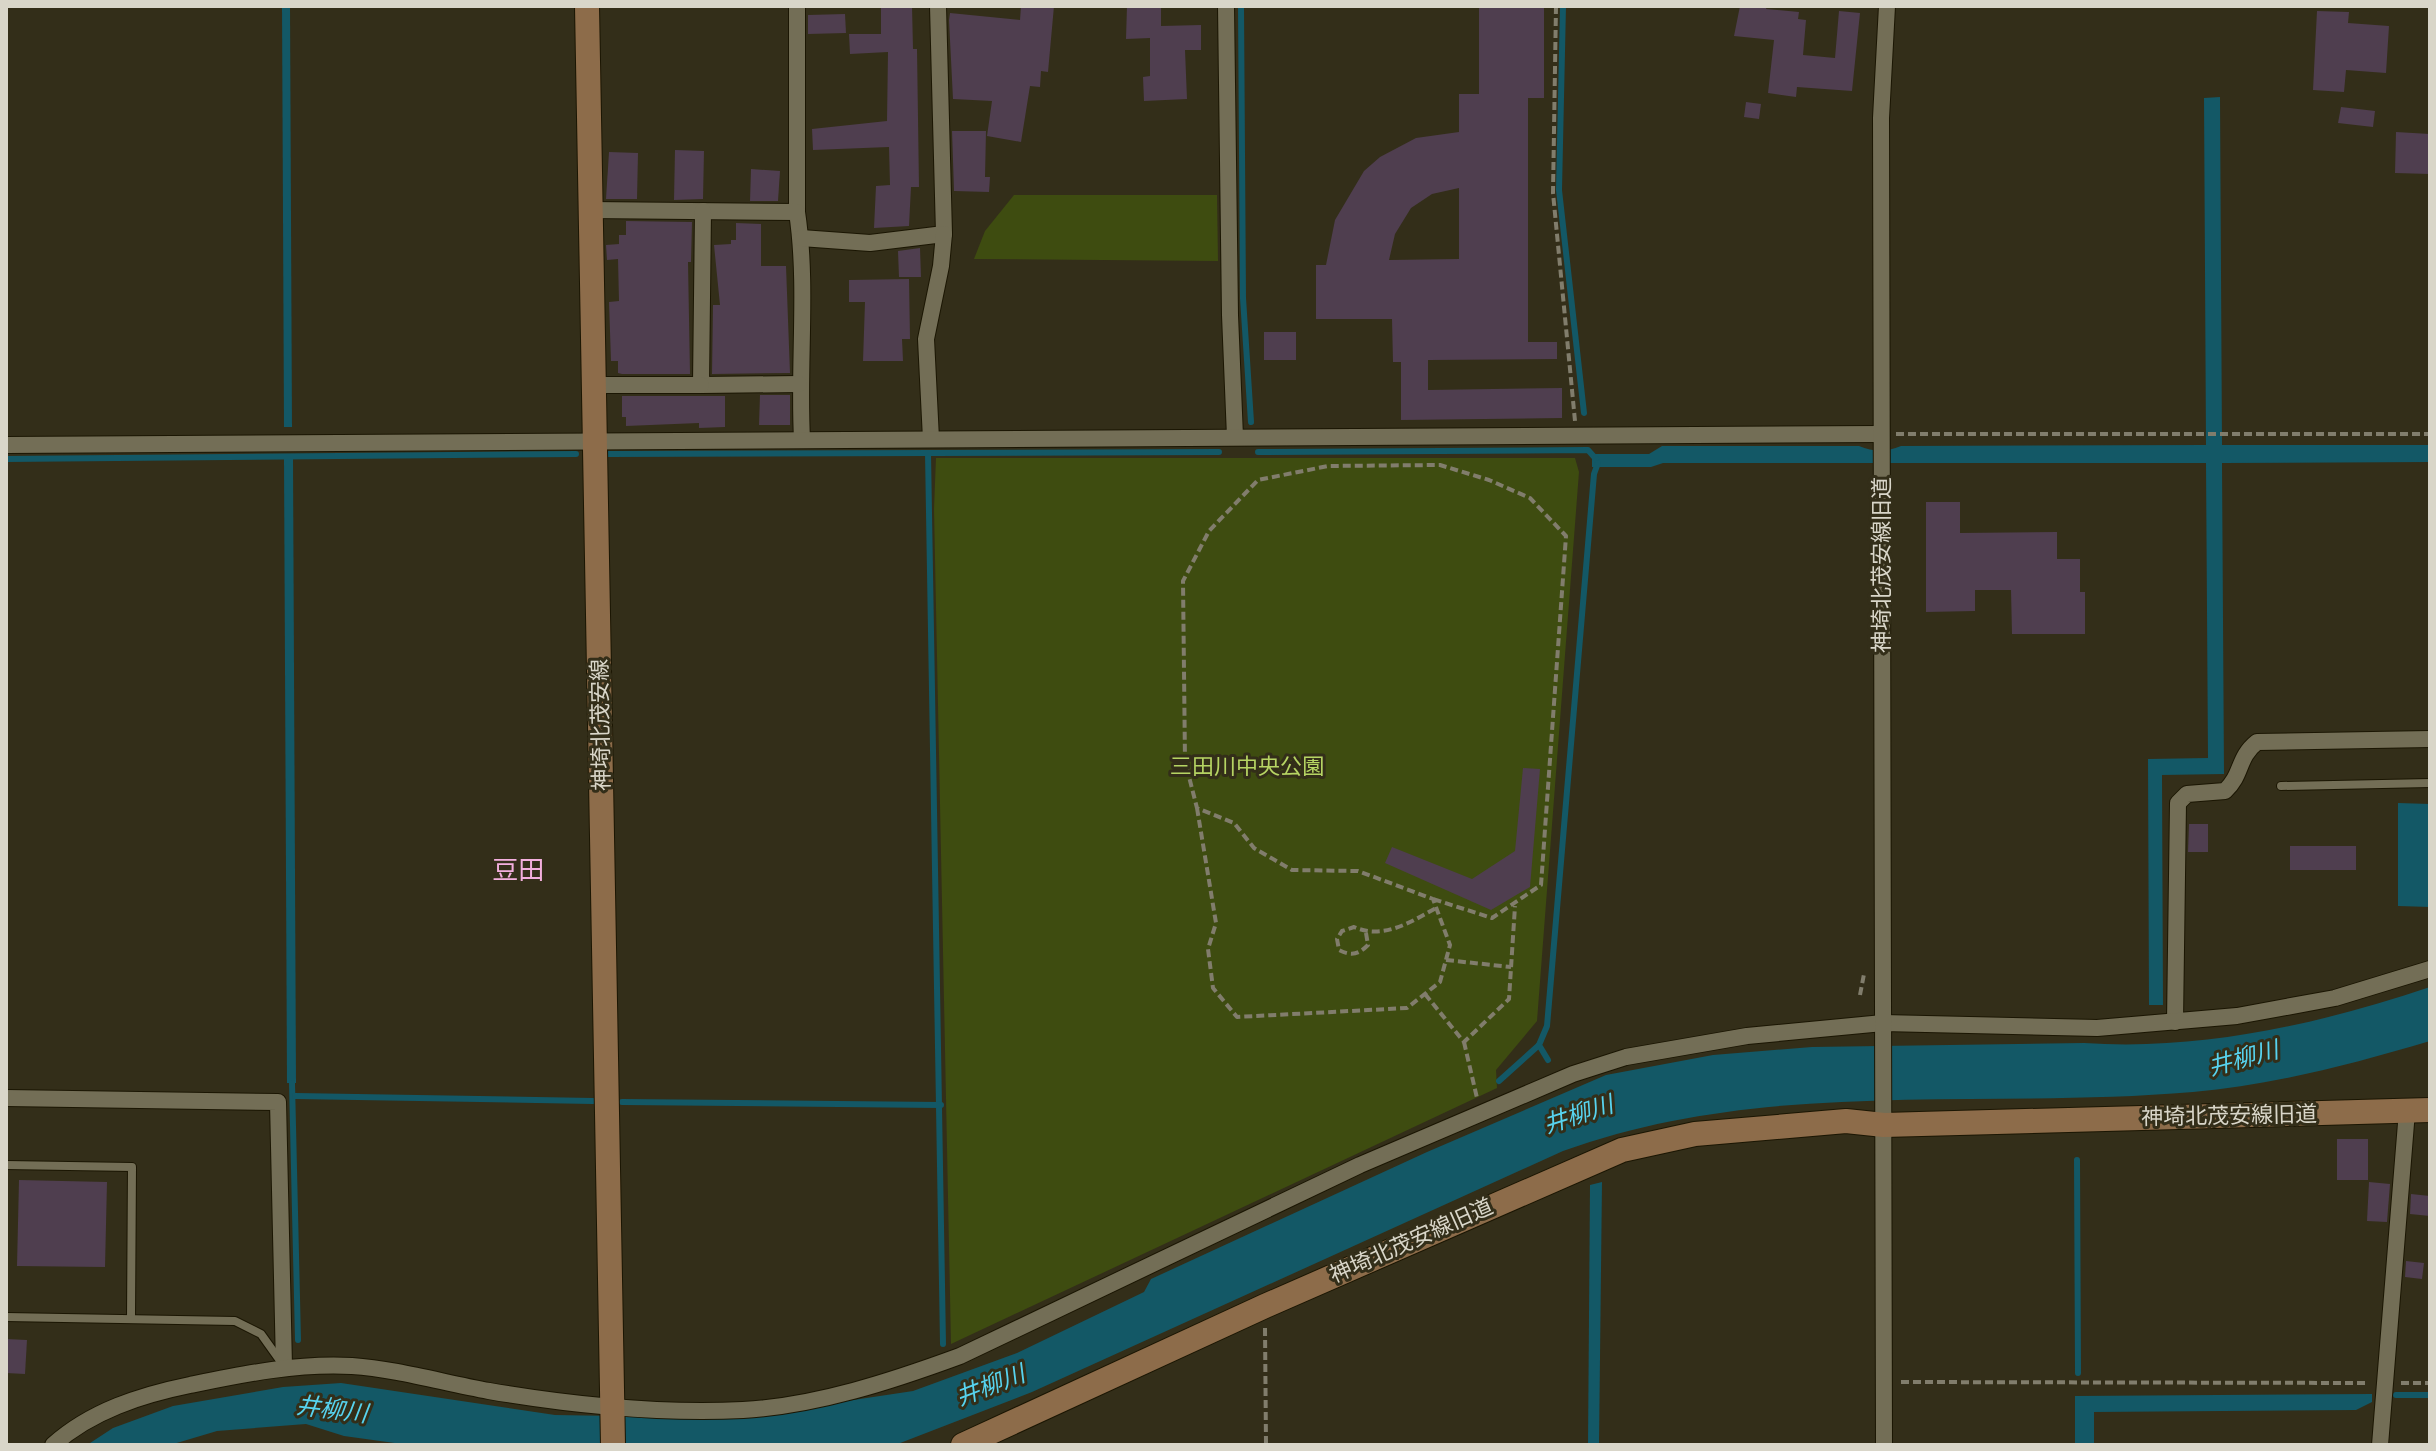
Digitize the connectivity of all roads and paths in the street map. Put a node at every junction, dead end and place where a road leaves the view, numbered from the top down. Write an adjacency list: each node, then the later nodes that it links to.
1 (587, 6): 7 (street, 神埼北茂安線)
2 (797, 6): 9 (street)
3 (938, 6): 10 (street)
4 (1226, 6): 17 (street)
5 (1556, 6): 16 (path)
6 (1887, 6): 22 (street, 神埼北茂安線旧道)
7 (590, 210): 8 (street); 13 (street, 神埼北茂安線)
8 (703, 211): 9 (street); 14 (street)
9 (797, 212): 11 (street)
10 (944, 234): 11 (street); 19 (street)
11 (801, 238): 12 (street)
12 (799, 384): 14 (street); 18 (street)
13 (594, 385): 14 (street); 20 (street, 神埼北茂安線)
14 (701, 385)
15 (2430, 434): 22 (path)
16 (1577, 435): 17 (street); 22 (street)
17 (1235, 437): 19 (street)
18 (802, 439): 19 (street); 20 (street)
19 (931, 439)
20 (595, 440): 21 (street); 50 (street, 神埼北茂安線)
21 (6, 445)
22 (1881, 449): 36 (street, 神埼北茂安線旧道)
23 (2430, 739): 35 (street)
24 (2430, 783): 25 (lane)
25 (2281, 786)
26 (1197, 808): 27 (path); 28 (path); 34 (path)
27 (1433, 899): 28 (path); 29 (path)
28 (1515, 906): 32 (path)
29 (1436, 908): 30 (path); 31 (path)
30 (1366, 933): 30 (path)
31 (1446, 960): 32 (path); 34 (path)
32 (1511, 967): 37 (path)
33 (2430, 969): 35 (street)
34 (1425, 994): 37 (path)
35 (2175, 1022): 36 (street)
36 (1883, 1031): 40 (street); 41 (street, 神埼北茂安線旧道)
37 (1464, 1042): 40 (path)
38 (6, 1098): 46 (street)
39 (2419, 1111): 41 (street, 神埼北茂安線旧道); 48 (street)
40 (1481, 1114): 50 (street)
41 (1884, 1117): 43 (street, 神埼北茂安線旧道); 47 (street)
42 (6, 1165): 45 (lane)
43 (1265, 1306): 53 (street, 神埼北茂安線旧道); 54 (path)
44 (6, 1317): 45 (lane)
45 (131, 1319): 46 (lane)
46 (284, 1366): 50 (street); 51 (street)
47 (1883, 1382): 48 (path); 55 (street)
48 (2384, 1383): 49 (path); 56 (street)
49 (2430, 1383)
50 (612, 1406): 52 (street, 神埼北茂安線)
51 (53, 1445)
52 (613, 1445)
53 (963, 1445)
54 (1266, 1445)
55 (1884, 1445)
56 (2380, 1445)

